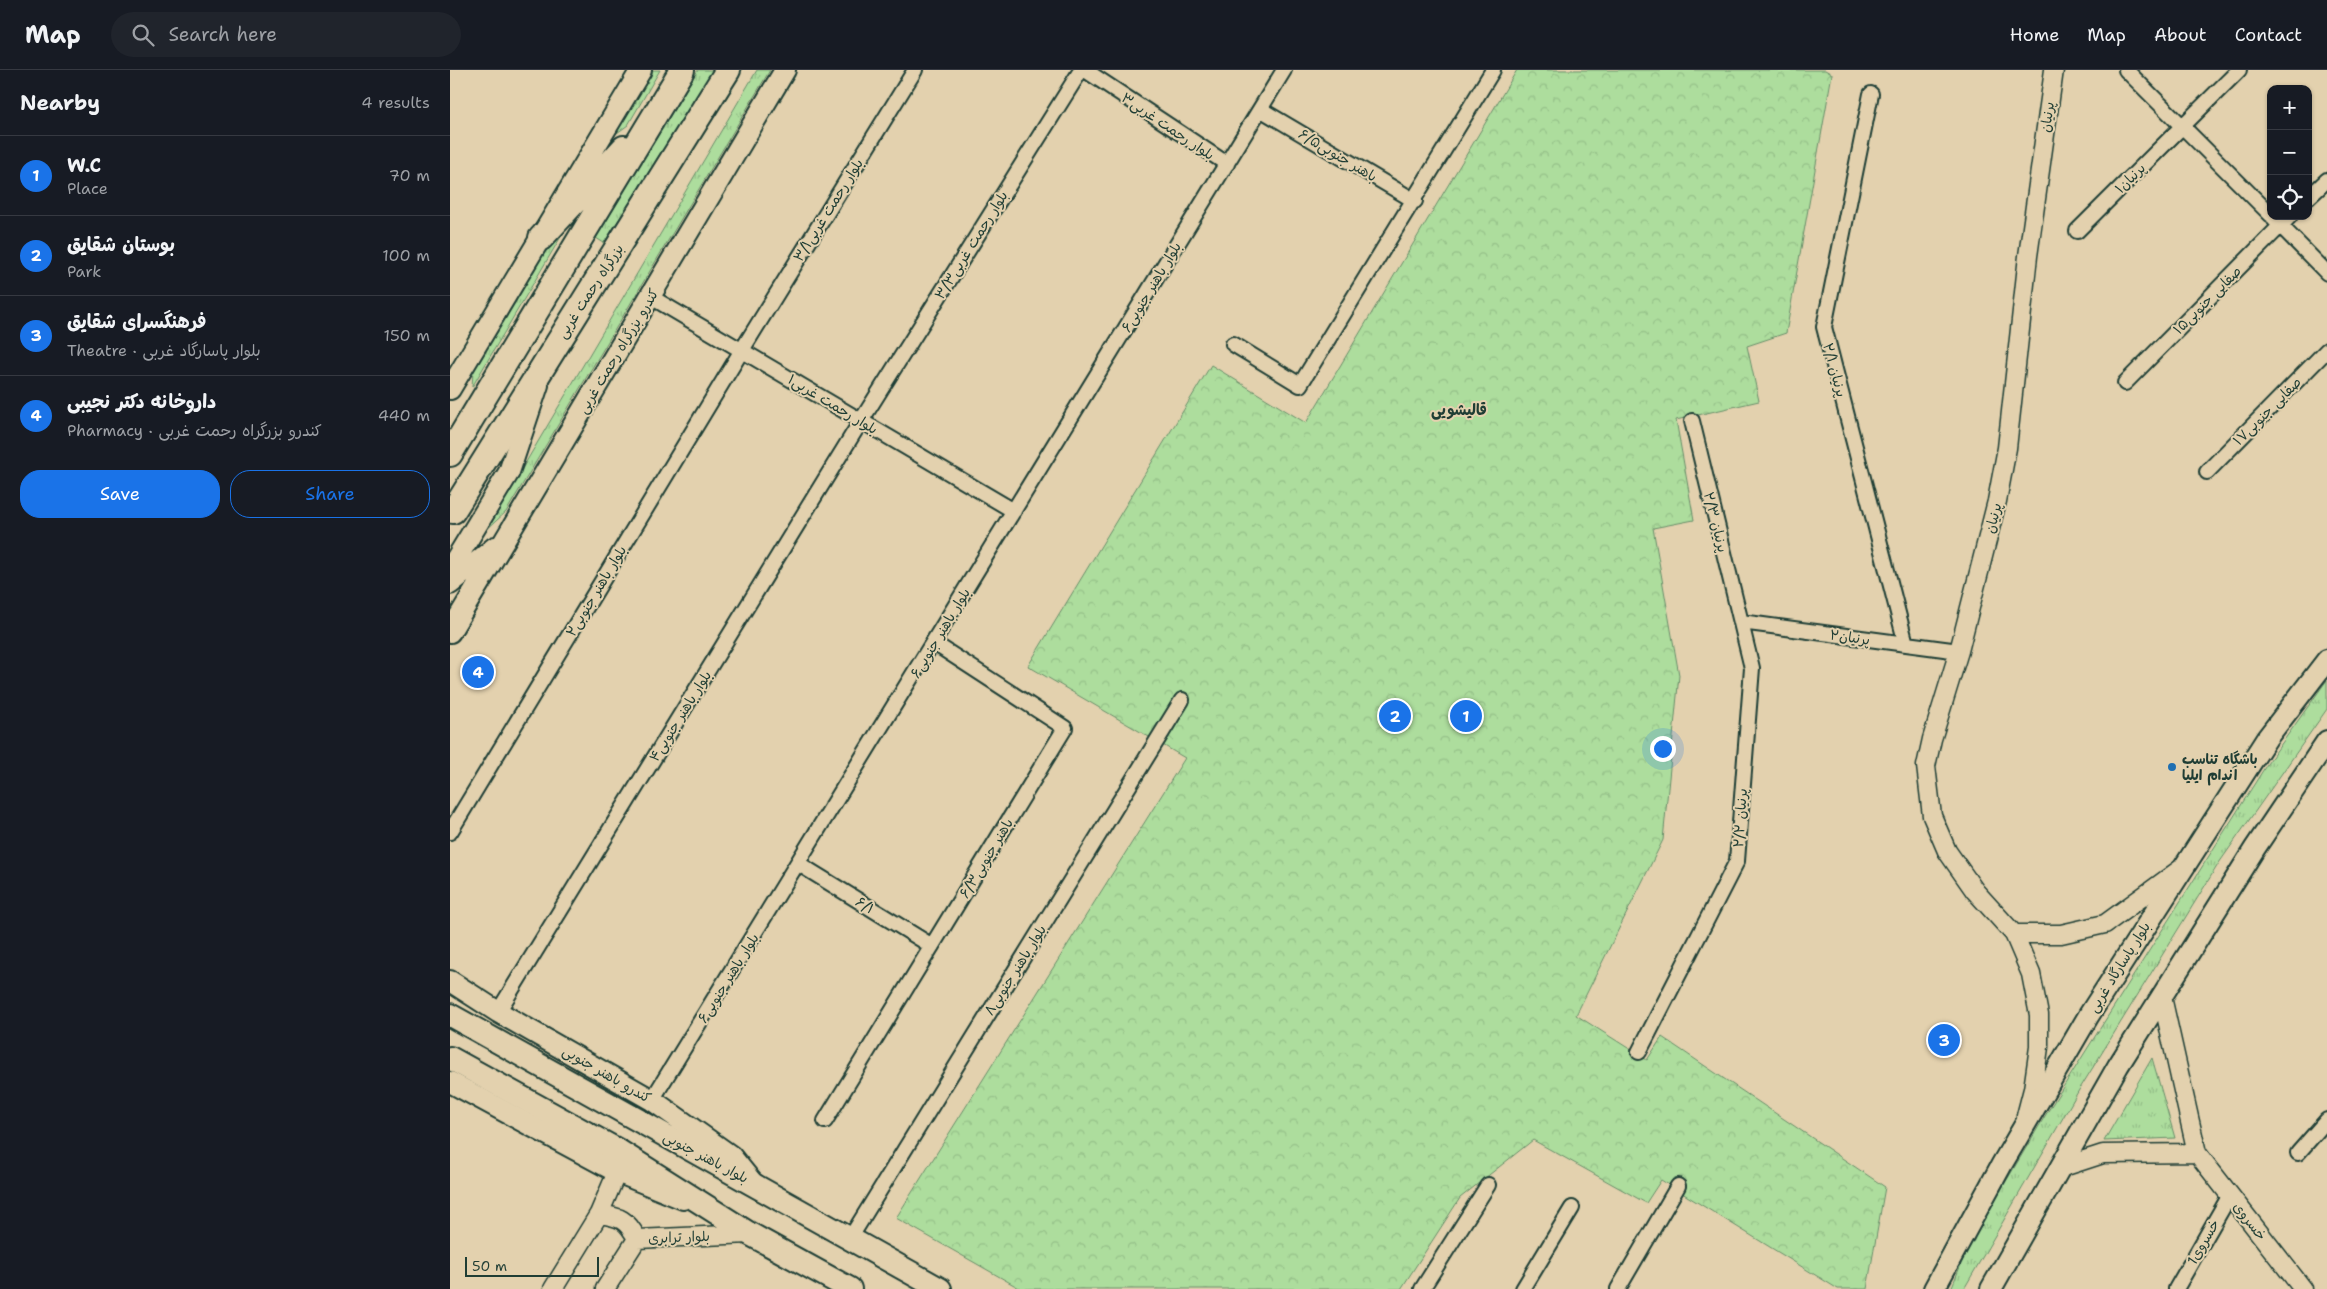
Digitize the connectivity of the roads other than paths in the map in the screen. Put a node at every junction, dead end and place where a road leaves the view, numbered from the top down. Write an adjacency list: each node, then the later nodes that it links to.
1 (642, 70): 25 (main road)
2 (682, 70): 15 (highway)
3 (728, 70): 31 (highway, بزرگراه رحمت غربی)
4 (785, 70): 27 (main road, کندرو بزرگراه رحمت غربی)
5 (915, 70): 29 (street, بلوار رحمت غربی۳/۱)
6 (1081, 70): 34 (street, بلوار رحمت غربی۳/۳)
7 (1085, 70): 17 (street, بلوار رحمت غربی۳)
8 (1284, 70): 14 (street, بلوار باهنر جنوبی۶)
9 (1494, 70): 20 (street)
10 (2054, 70): 47 (street, پرنیان)
11 (2126, 70): 16 (street)
12 (2239, 70): 16 (street, پرنیان۱)
13 (1871, 94): 46 (street, پرنیان ۲/۱)
14 (1260, 108): 17 (street, بلوار باهنر جنوبی۶); 20 (street, باهنر جنوبی۶/۵)
15 (656, 114): 25 (highway); 36 (highway)
16 (2182, 125): 21 (street); 24 (street, پرنیان۱)
17 (1226, 164): 39 (street, بلوار باهنر جنوبی۶)
18 (2327, 180): 19 (street)
19 (2312, 194)
20 (1415, 201): 28 (street)
21 (2267, 207)
22 (2276, 220): 32 (street, صفایی جنوبی۱۵)
23 (2280, 220): 26 (street)
24 (2077, 231)
25 (541, 238): 33 (main road)
26 (2327, 273)
27 (651, 296): 29 (street, بلوار رحمت غربی۱); 40 (main road, کندرو بزرگراه رحمت غربی)
28 (1233, 344)
29 (742, 350): 34 (street, بلوار رحمت غربی۱); 51 (street, بلوار باهنر جنوبی۲)
30 (2327, 350): 37 (street, صفایی جنوبی۱۷)
31 (547, 358): 38 (highway, بزرگراه رحمت غربی); 41 (main road)
32 (2124, 383)
33 (450, 390)
34 (861, 421): 39 (street, بلوار رحمت غربی۱); 58 (street, بلوار باهنر جنوبی۴)
35 (1692, 421): 43 (street, پرنیان ۲/۳)
36 (450, 454)
37 (2207, 472)
38 (453, 511)
39 (1014, 511): 45 (street, بلوار باهنر جنوبی۶)
40 (506, 539): 42 (main road); 44 (main road, کندرو بزرگراه رحمت غربی)
41 (450, 569)
42 (450, 584)
43 (1741, 622): 46 (street, پرنیان۲); 60 (street, پرنیان ۲/۲)
44 (450, 632)
45 (934, 643): 52 (street, بلوار باهنر جنوبی۶); 55 (street, ۶/۳باهنر جنوبی)
46 (1906, 644): 47 (street, پرنیان۲)
47 (1959, 651): 54 (street, پرنیان)
48 (2327, 660): 53 (main road, بلوار پاسارگاد غربی)
49 (1182, 700): 80 (street, ۸بلوار باهنر جنوبی)
50 (2327, 741): 57 (main road)
51 (450, 832)
52 (798, 864): 55 (street, ۶/۱); 63 (street, بلوار باهنر جنوبی۶)
53 (2184, 867): 54 (street); 66 (main road, بلوار پاسارگاد غربی)
54 (2014, 934): 66 (street, پرنیان)
55 (932, 946): 65 (street, ۶/۳باهنر جنوبی)
56 (450, 981): 58 (main road, کندرو باهنر جنوبی)
57 (2162, 997): 67 (street); 69 (main road)
58 (498, 1012): 63 (main road, کندرو باهنر جنوبی)
59 (450, 1015): 71 (main road, بلوار باهنر جنوبی)
60 (1639, 1052)
61 (450, 1058): 76 (main road)
62 (450, 1082): 70 (main road)
63 (652, 1100): 71 (main road, کندرو باهنر جنوبی)
64 (2327, 1120): 68 (street)
65 (825, 1121)
66 (2023, 1128): 88 (main road, بلوار پاسارگاد غربی)
67 (2197, 1153): 69 (street); 74 (street, خسروى)
68 (2298, 1153)
69 (2060, 1168): 89 (main road)
70 (616, 1172): 76 (main road); 77 (street)
71 (752, 1182): 80 (main road, بلوار باهنر جنوبی)
72 (1488, 1185): 85 (street)
73 (1678, 1186): 87 (street)
74 (2230, 1196): 90 (street, خسروى1); 91 (street, خسروى)
75 (1572, 1208): 86 (street)
76 (710, 1210): 78 (main road)
77 (599, 1214): 79 (street); 81 (street)
78 (750, 1234): 79 (street, بلوار ترابری); 83 (main road)
79 (637, 1239): 82 (street, بلوار ترابری)
80 (849, 1240): 84 (main road, بلوار باهنر جنوبی)
81 (553, 1289)
82 (605, 1289)
83 (850, 1289)
84 (940, 1289)
85 (1422, 1289)
86 (1523, 1289)
87 (1618, 1289)
88 (1934, 1289)
89 (1991, 1289)
90 (2176, 1289)
91 (2303, 1289)

